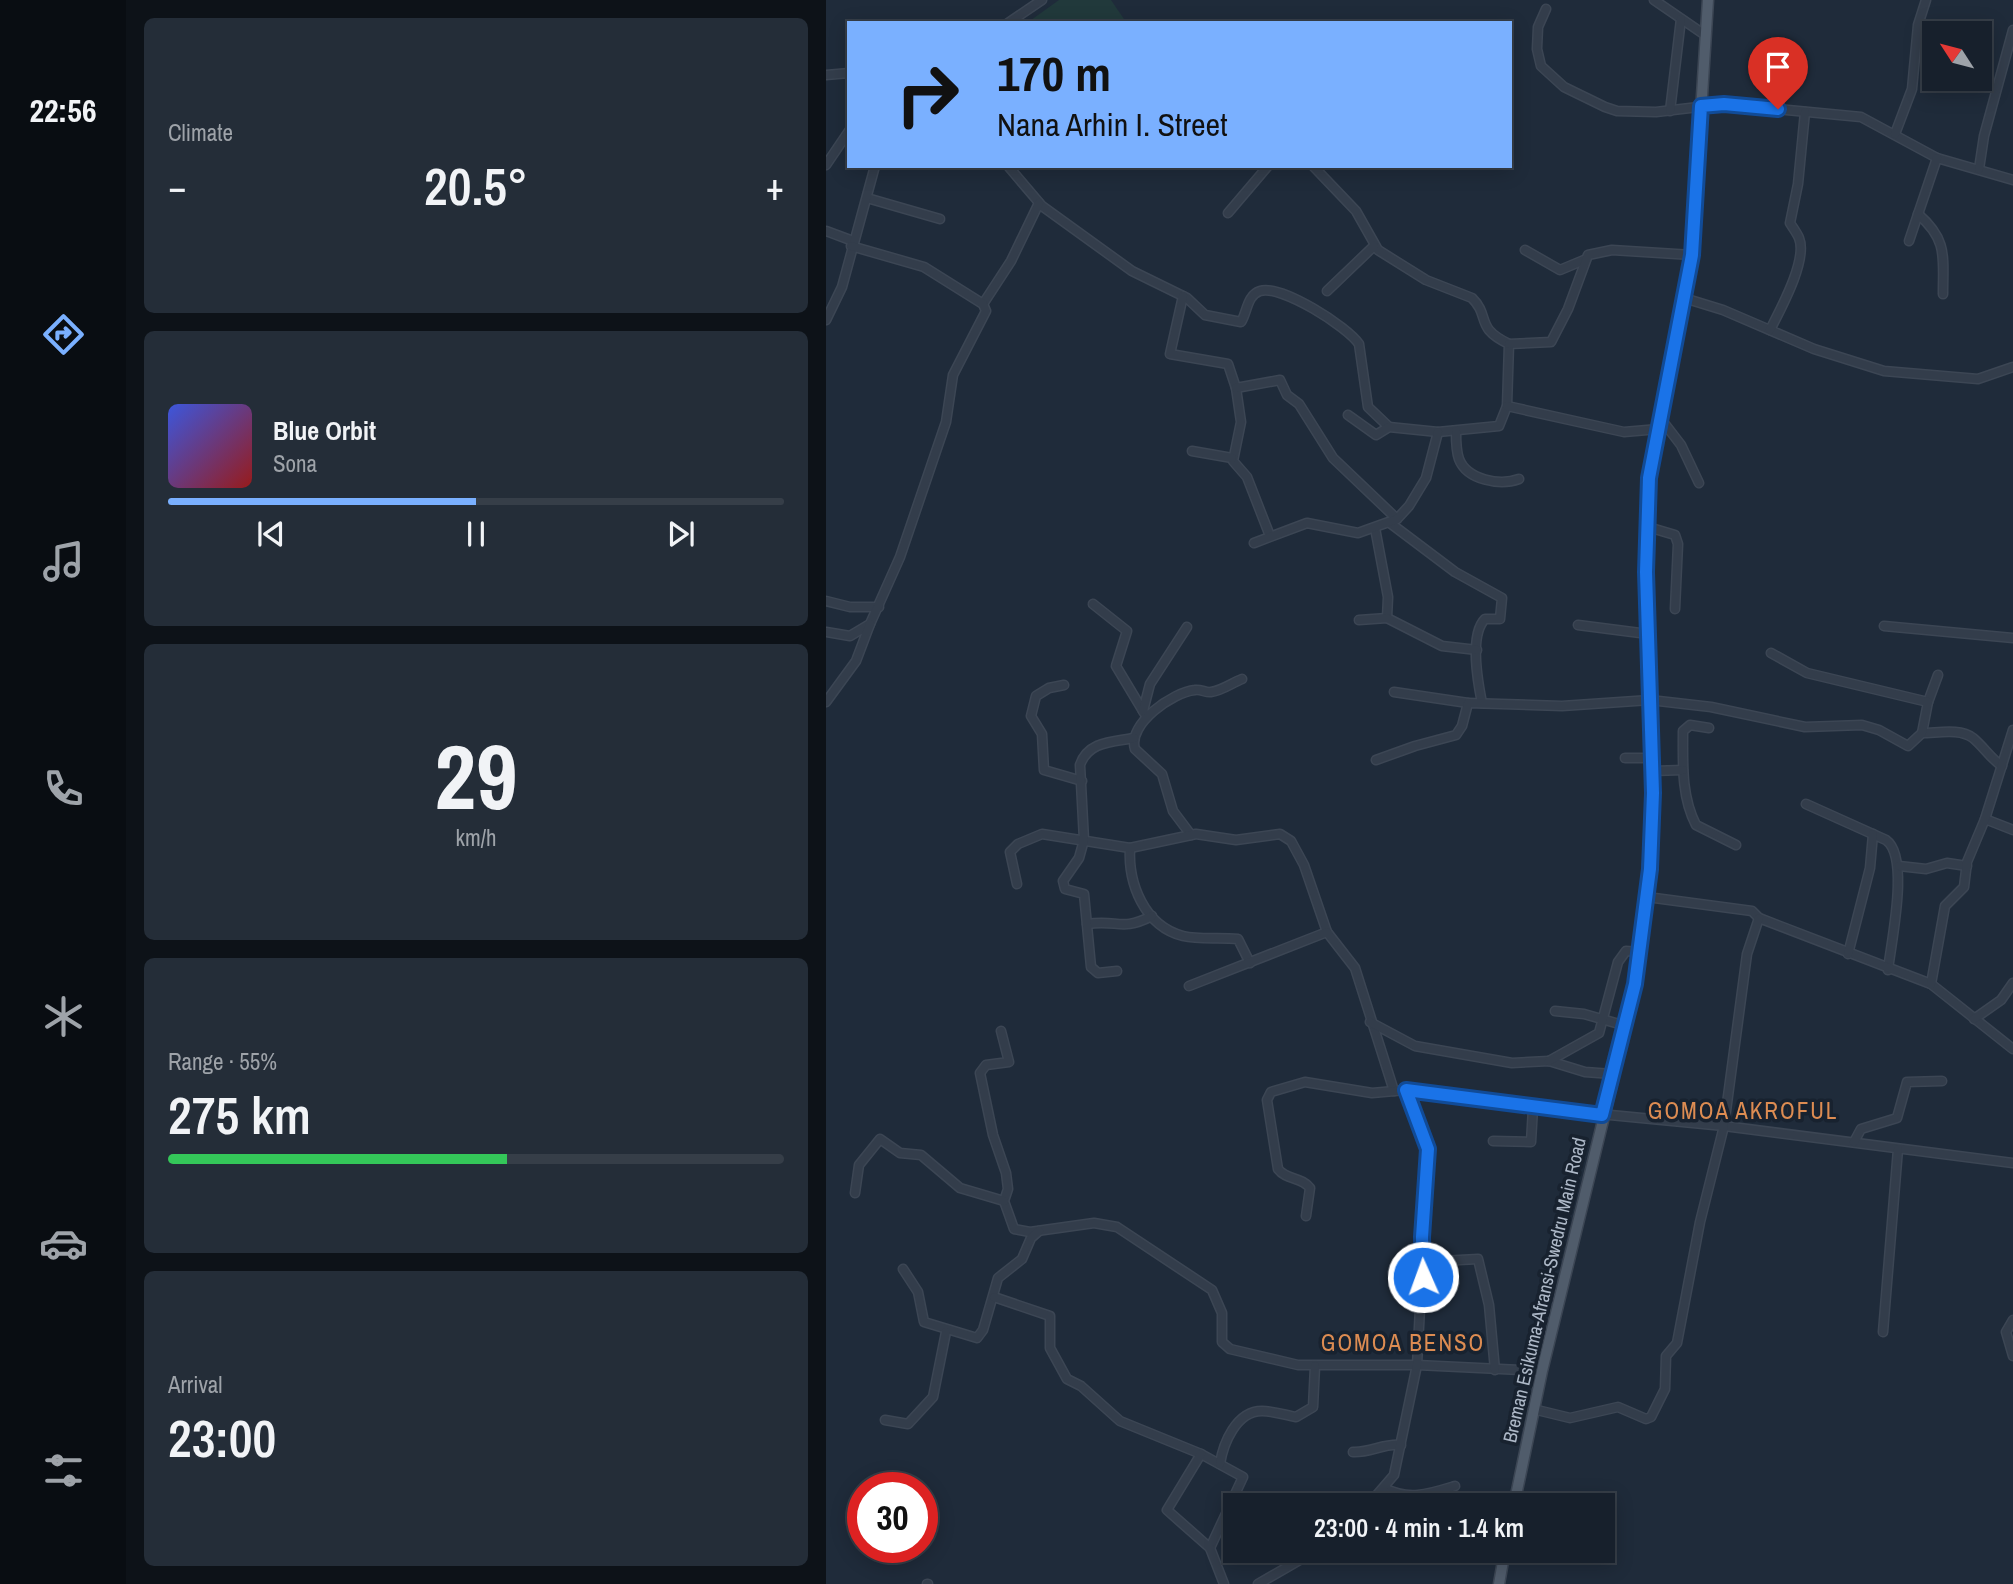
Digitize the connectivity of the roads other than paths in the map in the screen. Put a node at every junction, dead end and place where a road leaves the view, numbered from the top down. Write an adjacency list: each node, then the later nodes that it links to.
1 (1042, 0): 7 (street)
2 (1654, 0): 6 (street)
3 (1708, 0): 9 (main road, Breman Esikuma-Afransi-Swedru Main Road)
4 (1926, 0): 16 (street)
5 (1546, 9): 13 (street)
6 (1681, 19): 9 (street); 13 (street)
7 (1011, 21)
8 (2013, 30): 23 (street)
9 (1705, 35): 12 (main road, Breman Esikuma-Afransi-Swedru Main Road)
10 (847, 73): 11 (street)
11 (826, 75)
12 (1701, 106): 13 (street); 14 (street); 35 (main road, Breman Esikuma-Afransi-Swedru Main Road)
13 (1670, 111)
14 (1805, 111): 16 (street); 43 (street)
15 (847, 134): 18 (street)
16 (1895, 134): 17 (street)
17 (1937, 158): 23 (street); 28 (street)
18 (826, 165)
19 (875, 168): 25 (street)
20 (1010, 168): 26 (street)
21 (1266, 168): 27 (street)
22 (1315, 168): 33 (street)
23 (1979, 169): 24 (street)
24 (2013, 180)
25 (867, 198): 29 (street); 32 (street)
26 (1039, 203): 39 (street); 41 (street)
27 (1228, 213)
28 (1918, 214): 31 (street); 38 (street)
29 (940, 219)
30 (826, 232): 32 (street)
31 (1909, 241)
32 (852, 244): 41 (street); 42 (street)
33 (1374, 246): 37 (street); 44 (street)
34 (1525, 250): 36 (street)
35 (1692, 255): 36 (street); 40 (main road, Breman Esikuma-Afransi-Swedru Main Road)
36 (1584, 260): 44 (street)
37 (1327, 291)
38 (1942, 294)
39 (1183, 296): 46 (street); 50 (street)
40 (1684, 298): 43 (street); 49 (main road, Breman Esikuma-Afransi-Swedru Main Road)
41 (983, 304): 64 (street)
42 (826, 320)
43 (1770, 330): 45 (street)
44 (1509, 344): 47 (street)
45 (2013, 367)
46 (1236, 388): 54 (street); 57 (street)
47 (1507, 406): 49 (street); 51 (street)
48 (1348, 415): 50 (street)
49 (1660, 424): 56 (street); 58 (main road, Breman Esikuma-Afransi-Swedru Main Road)
50 (1390, 427): 52 (street)
51 (1456, 431): 52 (street); 55 (street)
52 (1438, 432): 57 (street)
53 (1192, 451): 54 (street)
54 (1232, 458): 60 (street)
55 (1518, 479)
56 (1699, 483)
57 (1393, 521): 59 (street); 75 (street)
58 (1648, 527): 65 (street); 73 (main road, Breman Esikuma-Afransi-Swedru Main Road)
59 (1375, 528): 60 (street); 66 (street)
60 (1270, 536): 61 (street)
61 (1254, 543)
62 (826, 601): 64 (street)
63 (1093, 604): 86 (street)
64 (879, 607): 68 (street)
65 (1675, 609)
66 (1387, 618): 67 (street); 75 (street)
67 (1359, 620)
68 (870, 624): 72 (street); 82 (street)
69 (1578, 625): 73 (street)
70 (1884, 626): 74 (street)
71 (1187, 627): 86 (street)
72 (826, 632)
73 (1648, 635): 81 (main road, Breman Esikuma-Afransi-Swedru Main Road)
74 (2013, 638)
75 (1477, 650): 85 (street)
76 (1772, 653): 83 (street)
77 (1938, 675): 83 (street)
78 (1242, 679): 86 (street)
79 (1064, 685): 97 (street)
80 (1394, 692): 84 (street)
81 (1650, 700): 85 (street); 89 (street); 92 (main road, Breman Esikuma-Afransi-Swedru Main Road)
82 (826, 702)
83 (1928, 702): 89 (street)
84 (1468, 703): 85 (street); 93 (street)
85 (1482, 703)
86 (1144, 714): 90 (street)
87 (1709, 728): 95 (street)
88 (2013, 730): 94 (street)
89 (1922, 733): 94 (street)
90 (1134, 738): 97 (street); 102 (street)
91 (1625, 758): 92 (street)
92 (1652, 758): 96 (main road, Breman Esikuma-Afransi-Swedru Main Road)
93 (1376, 760)
94 (2002, 766): 99 (street)
95 (1683, 770): 96 (street); 104 (street)
96 (1652, 771): 109 (main road, Breman Esikuma-Afransi-Swedru Main Road)
97 (1082, 781): 103 (street)
98 (1806, 804): 101 (street)
99 (1985, 819): 100 (street); 107 (street)
100 (2013, 830)
101 (1873, 834): 106 (street); 115 (street)
102 (1191, 835): 105 (street); 113 (street)
103 (1084, 840): 105 (street); 108 (street); 112 (street)
104 (1736, 845)
105 (1130, 848): 110 (street)
106 (1899, 866): 107 (street); 117 (street)
107 (1966, 866): 120 (street)
108 (1017, 884)
109 (1647, 897): 111 (street); 114 (main road, Breman Esikuma-Afransi-Swedru Main Road)
110 (1152, 916): 112 (street); 116 (street)
111 (1759, 918): 115 (street); 136 (street)
112 (1087, 924): 118 (street)
113 (1326, 932): 116 (street); 125 (street)
114 (1640, 952): 124 (street); 126 (main road, Breman Esikuma-Afransi-Swedru Main Road)
115 (1848, 954): 117 (street)
116 (1250, 963): 121 (street)
117 (1888, 970): 120 (street)
118 (1117, 971)
119 (2013, 983): 123 (street)
120 (1931, 985): 123 (street)
121 (1189, 986)
122 (1555, 1011): 124 (street)
123 (1974, 1019): 128 (street)
124 (1604, 1021): 126 (street); 129 (street)
125 (1370, 1022): 129 (street); 133 (street)
126 (1626, 1026): 130 (main road, Breman Esikuma-Afransi-Swedru Main Road)
127 (1001, 1031): 142 (street)
128 (2013, 1049)
129 (1549, 1061): 130 (street)
130 (1612, 1074): 135 (main road, Breman Esikuma-Afransi-Swedru Main Road)
131 (1942, 1081): 138 (street)
132 (1406, 1090): 133 (street); 134 (street); 145 (street)
133 (1394, 1091): 143 (street)
134 (1533, 1108): 135 (street); 137 (street)
135 (1602, 1115): 136 (street); 155 (main road, Breman Esikuma-Afransi-Swedru Main Road)
136 (1724, 1126): 138 (street); 156 (street)
137 (1493, 1141)
138 (1854, 1142): 139 (street)
139 (1898, 1149): 140 (street); 150 (street)
140 (2013, 1163)
141 (855, 1193): 142 (street)
142 (1004, 1201): 144 (street)
143 (1307, 1216)
144 (1038, 1231): 147 (street); 153 (street)
145 (1423, 1262): 152 (street); 154 (street)
146 (903, 1269): 149 (street)
147 (994, 1297): 149 (street); 160 (street)
148 (2013, 1320): 151 (street)
149 (946, 1332): 157 (street)
150 (1883, 1332)
151 (2013, 1356)
152 (1417, 1365): 153 (street); 154 (street); 158 (street)
153 (1315, 1366): 161 (street)
154 (1495, 1370): 155 (street)
155 (1542, 1371): 156 (main road, Breman Esikuma-Afransi-Swedru Main Road)
156 (1533, 1409): 165 (main road, Breman Esikuma-Afransi-Swedru Main Road)
157 (885, 1420)
158 (1401, 1445): 159 (street); 163 (street)
159 (1353, 1452)
160 (1201, 1454): 161 (street); 166 (street)
161 (1220, 1464): 166 (street)
162 (1455, 1486): 163 (street)
163 (1384, 1488): 164 (street)
164 (1379, 1493)
165 (1516, 1493)
166 (1210, 1548): 169 (street)
167 (1294, 1563): 170 (street)
168 (1503, 1563): 171 (main road)
169 (1224, 1584)
170 (1258, 1584)
171 (1499, 1584)

